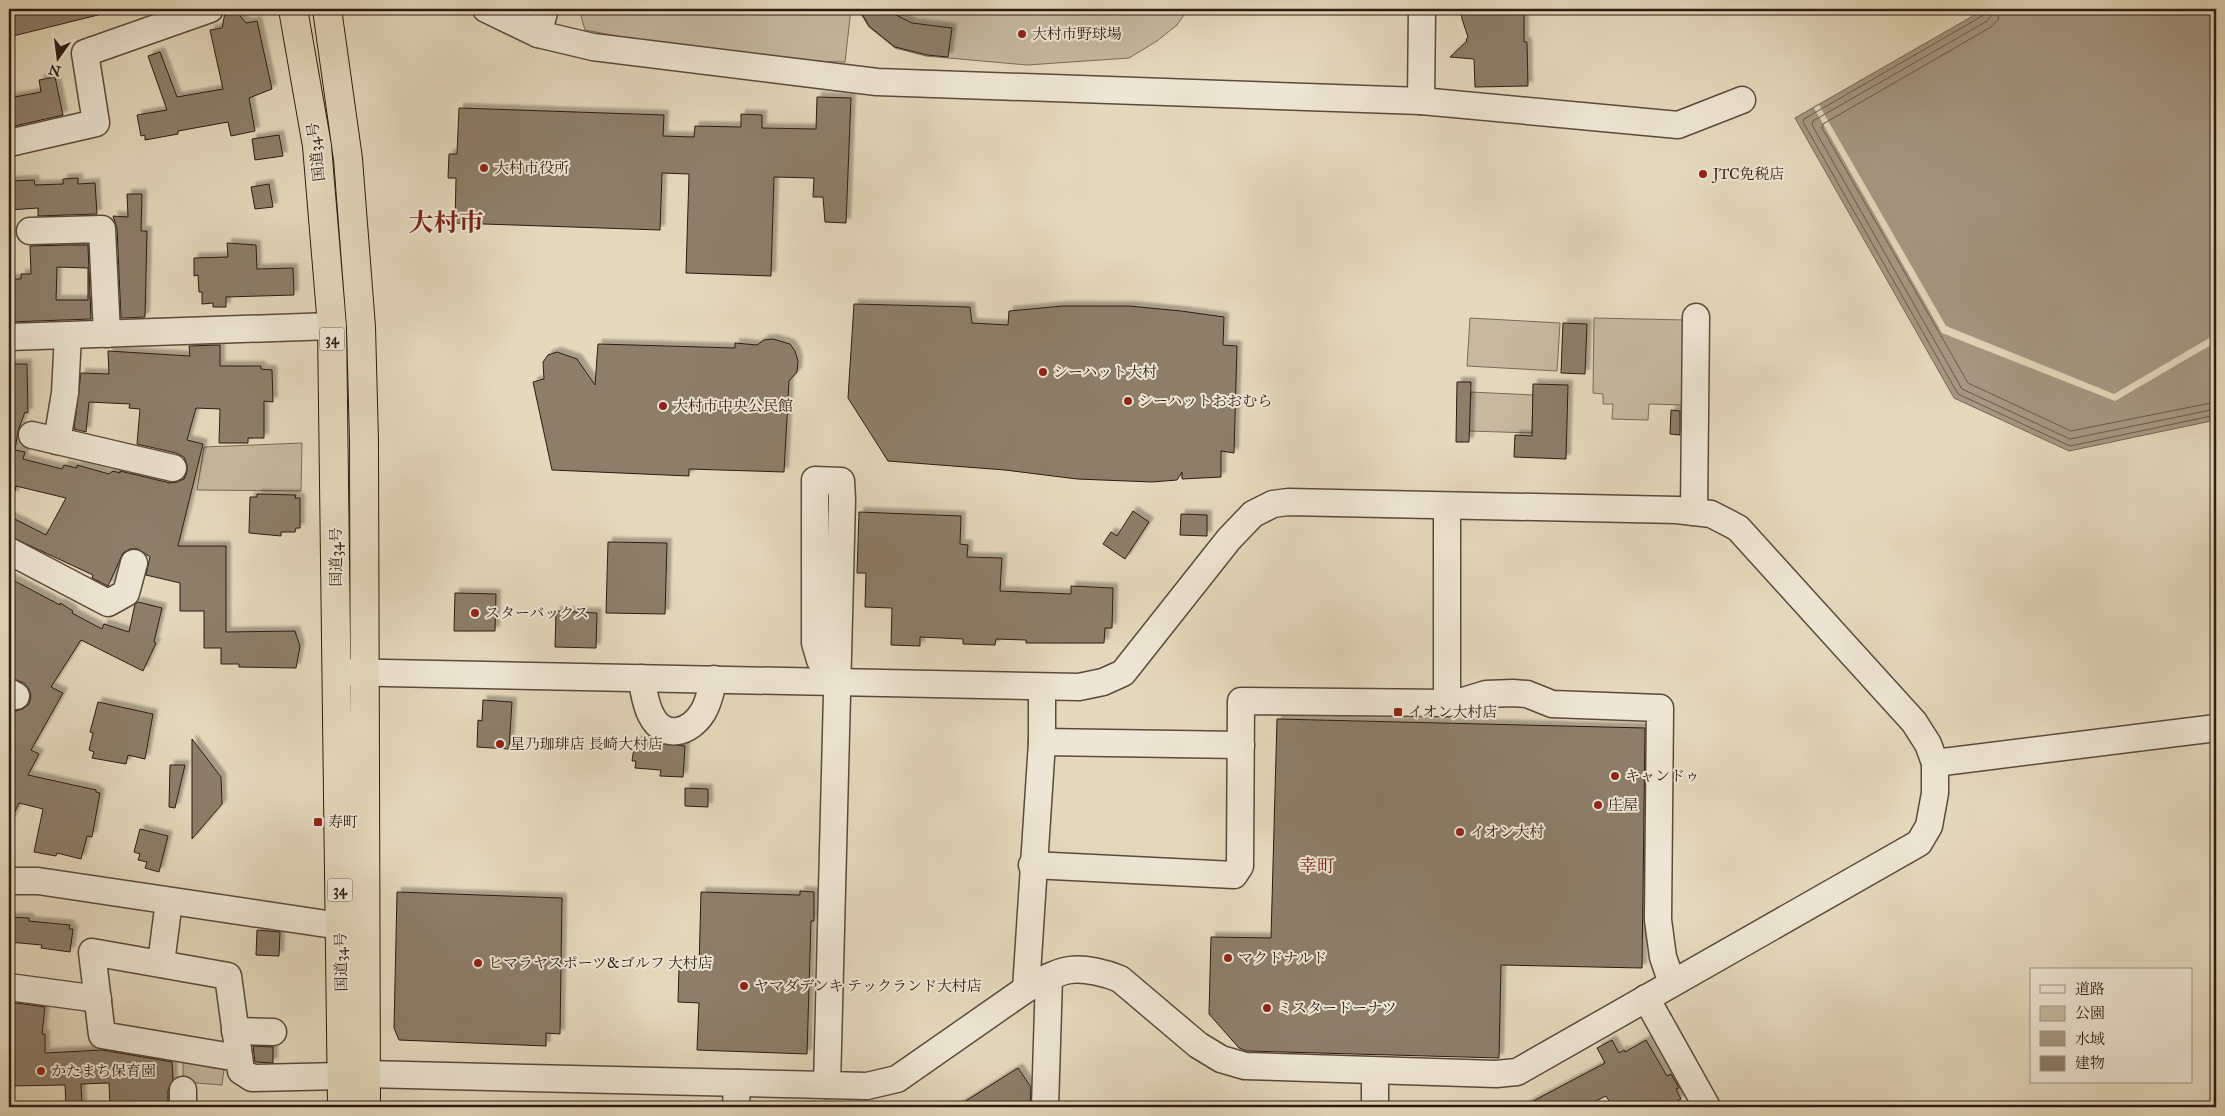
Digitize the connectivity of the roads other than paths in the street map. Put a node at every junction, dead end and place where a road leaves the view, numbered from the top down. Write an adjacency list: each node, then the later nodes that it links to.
1 (210, 9): 10 (street)
2 (293, 9): 13 (highway, 国道34号 / 34)
3 (327, 9): 23 (highway, 国道34号 / 34)
4 (486, 9): 7 (street)
5 (545, 9): 7 (street)
6 (1422, 9): 9 (street)
7 (538, 34): 9 (street)
8 (1742, 100): 9 (street)
9 (1420, 101)
10 (9, 143)
11 (30, 231): 14 (street)
12 (1696, 317): 19 (street)
13 (332, 326): 14 (street); 22 (highway, 国道34号 / 34)
14 (107, 334): 15 (street)
15 (68, 335): 16 (street); 17 (street)
16 (9, 337)
17 (173, 468)
18 (1447, 506): 19 (street); 27 (street); 28 (street)
19 (1694, 512): 32 (street)
20 (9, 551): 21 (street)
21 (134, 563)
22 (337, 672): 23 (street); 36 (highway, 国道34号 / 34)
23 (364, 672): 24 (street); 48 (highway, 国道34号 / 34)
24 (641, 678): 25 (street); 25 (street)
25 (714, 679): 26 (street)
26 (836, 681): 26 (street); 27 (street); 49 (street)
27 (1042, 687): 30 (street)
28 (1447, 704): 31 (street); 39 (street)
29 (2216, 728): 32 (street)
30 (1042, 742): 31 (street); 33 (street)
31 (1241, 745): 33 (street)
32 (1935, 764): 39 (street)
33 (1032, 865): 41 (street)
34 (9, 881): 35 (street)
35 (169, 901): 36 (street); 37 (street)
36 (340, 926): 48 (highway, 国道34号 / 34)
37 (161, 964): 43 (street); 44 (street)
38 (1049, 977): 41 (street); 47 (street); 54 (street)
39 (1672, 984): 42 (street)
40 (9, 987): 43 (street)
41 (1026, 989): 49 (street)
42 (1646, 998): 47 (street); 51 (street)
43 (98, 999): 46 (street)
44 (235, 1031): 45 (street); 46 (street)
45 (273, 1032)
46 (238, 1058): 48 (street)
47 (1375, 1071): 55 (street)
48 (354, 1075): 50 (street); 52 (highway, 国道34号 / 34); 53 (highway, 国道34号 / 34)
49 (827, 1085): 50 (street)
50 (737, 1095)
51 (1698, 1104)
52 (342, 1107)
53 (366, 1107)
54 (1045, 1107)
55 (1375, 1107)

